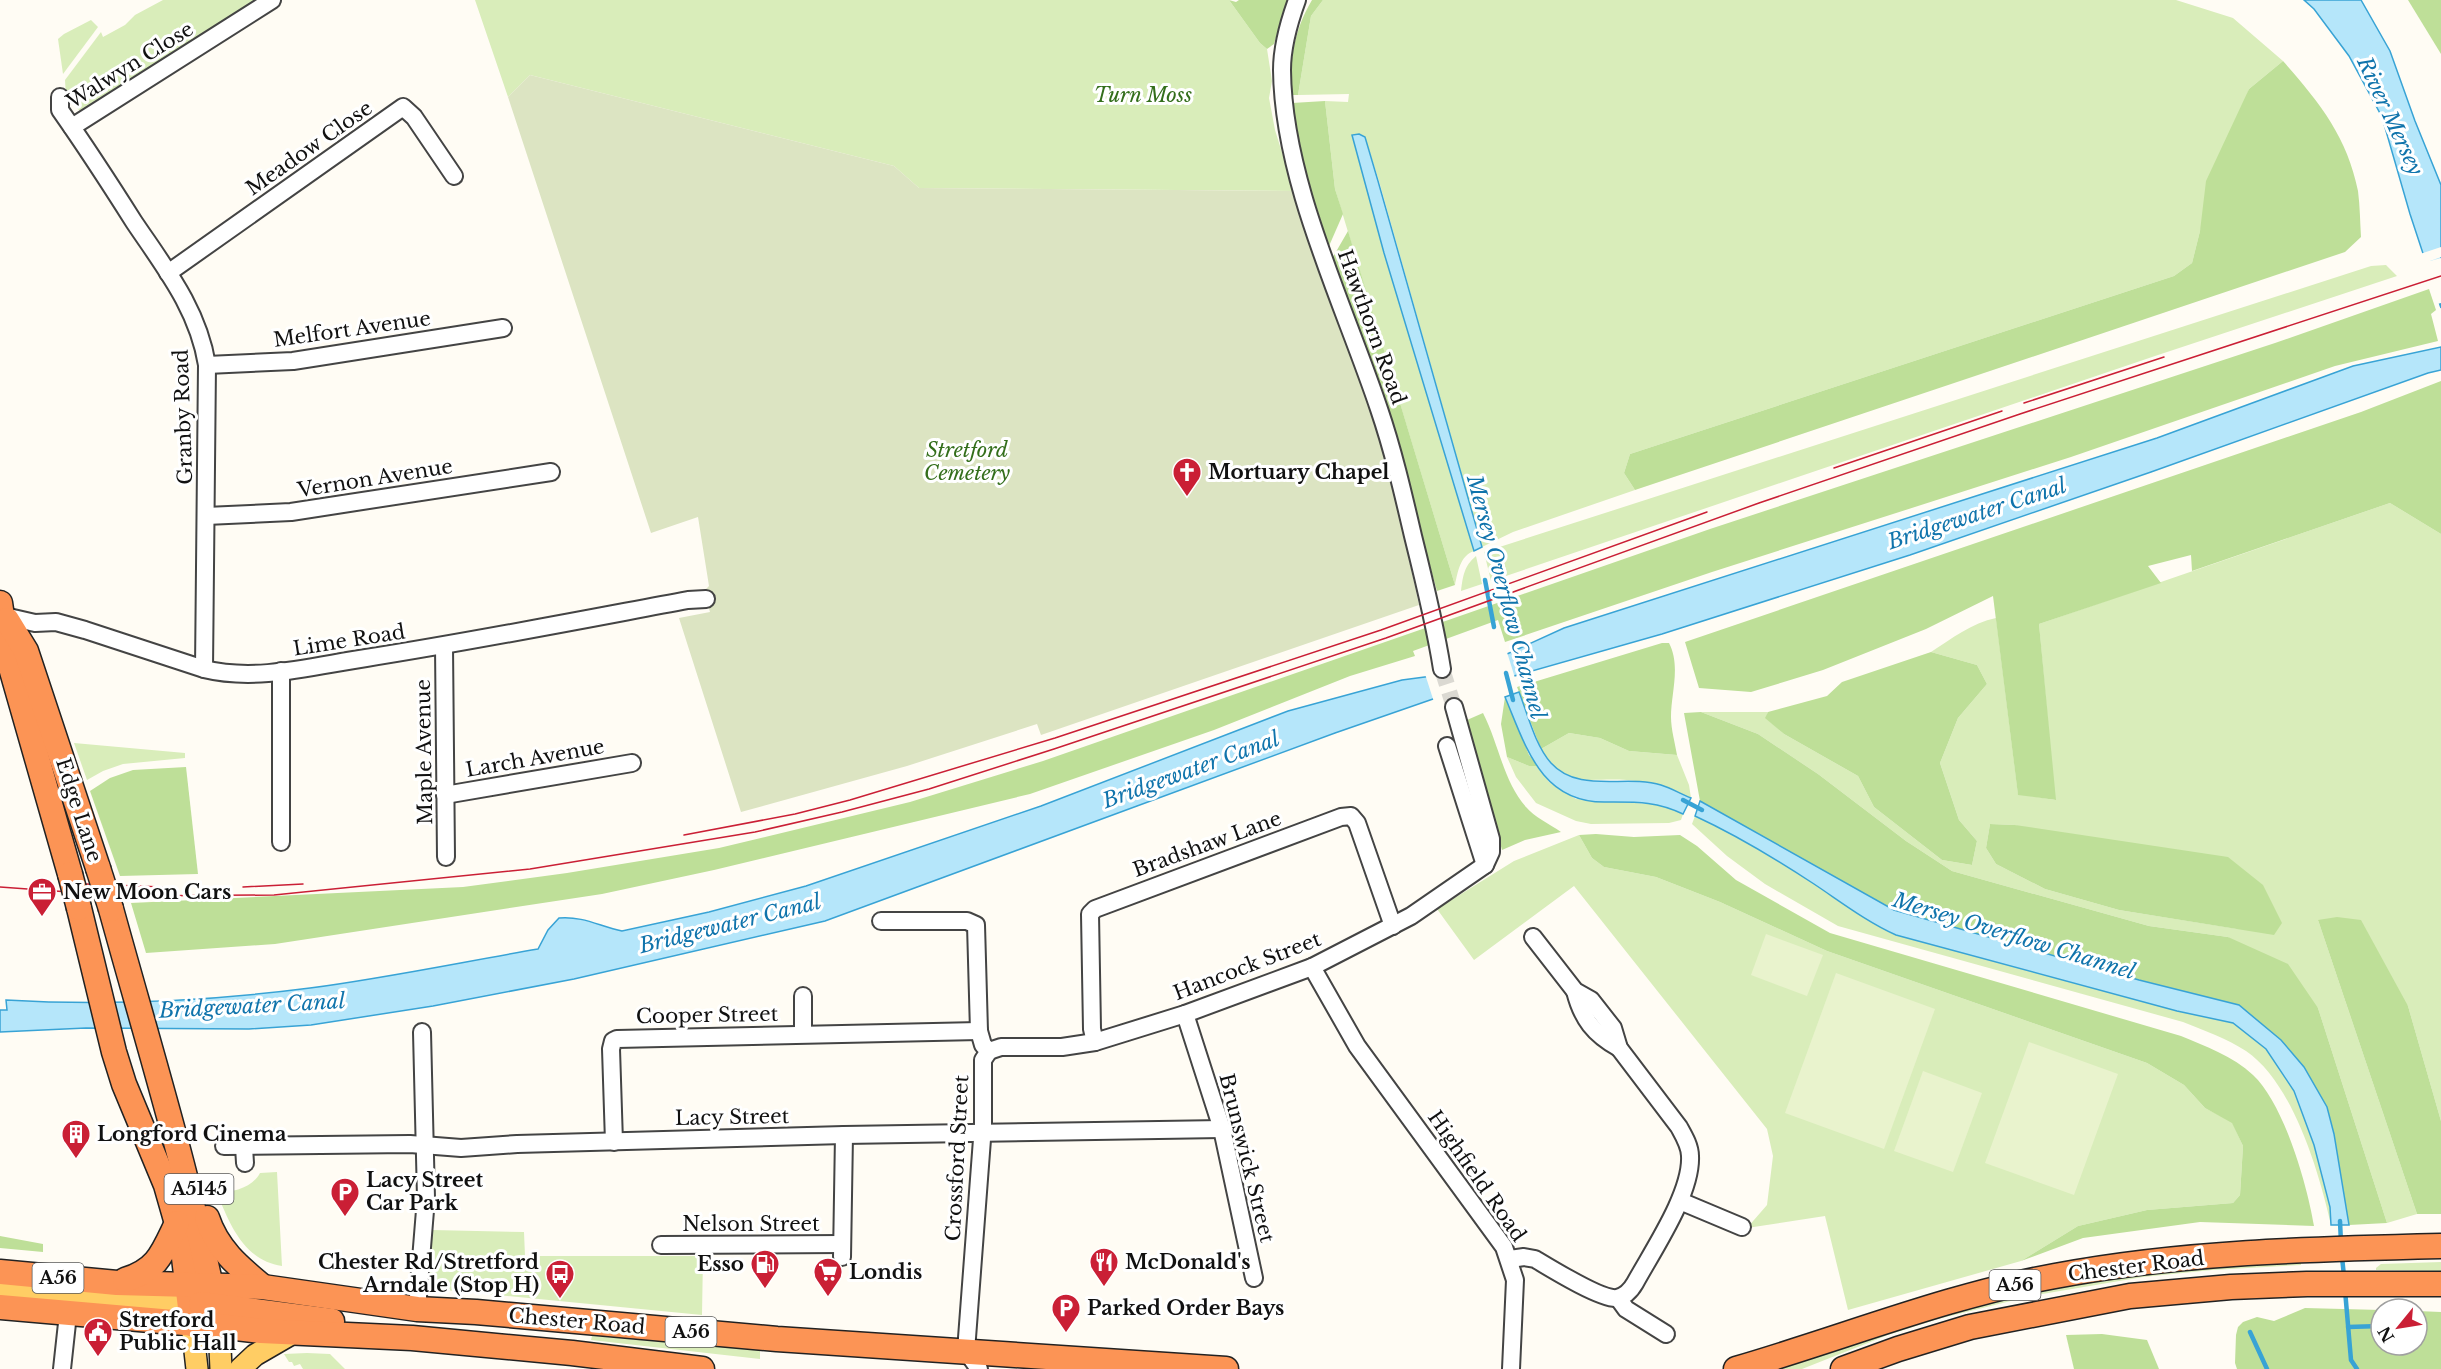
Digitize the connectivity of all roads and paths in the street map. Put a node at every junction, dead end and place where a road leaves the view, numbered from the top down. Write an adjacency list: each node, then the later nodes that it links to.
1 (272, 0): 4 (street, Walwyn Close)
2 (1297, 0): 15 (street, Hawthorn Road)
3 (60, 97): 4 (street, Granby Road)
4 (72, 127): 6 (street, Granby Road)
5 (454, 176): 6 (street, Meadow Close)
6 (168, 273): 8 (street, Granby Road)
7 (503, 328): 8 (street, Melfort Avenue)
8 (207, 365): 10 (street, Granby Road)
9 (550, 472): 10 (street, Vernon Avenue)
10 (206, 516): 14 (street, Granby Road)
11 (706, 599): 13 (street, Lime Road)
12 (1, 611): 14 (street, Lime Road); 35 (highway, Edge Lane / A5145, bridge); 43 (highway, Edge Lane / A5145, bridge)
13 (444, 646): 16 (street, Lime Road); 20 (street, Maple Avenue)
14 (204, 669): 16 (street, Lime Road)
15 (1442, 669)
16 (281, 671): 21 (street)
17 (1454, 707): 23 (street)
18 (1447, 746): 23 (street)
19 (632, 763): 20 (street, Larch Avenue)
20 (445, 795): 22 (street, Maple Avenue)
21 (281, 842)
22 (446, 857)
23 (1488, 859): 25 (street, Hancock Street)
24 (881, 921): 30 (street)
25 (1393, 926): 27 (street, Hancock Street); 33 (street, Bradshaw Lane)
26 (1533, 937): 42 (street)
27 (1312, 966): 29 (street, Hancock Street); 49 (street, Highfield Road)
28 (803, 996): 32 (street, Cooper Street)
29 (1185, 1014): 33 (street, Hancock Street); 36 (street, Brunswick Street)
30 (979, 1031): 32 (street, Cooper Street); 34 (street)
31 (422, 1032): 40 (street)
32 (803, 1033): 39 (street, Cooper Street)
33 (1095, 1042): 34 (street, Hancock Street)
34 (989, 1051): 37 (street, Crossford Street)
35 (156, 1066): 55 (highway, A5145); 58 (highway, Edge Lane / A5145)
36 (1222, 1129): 37 (street, Lacy Street); 51 (street, Brunswick Street)
37 (983, 1134): 38 (street, Lacy Street); 65 (street, Crossford Street)
38 (844, 1135): 39 (street, Lacy Street); 46 (street, Nelson Street)
39 (614, 1142): 40 (street, Lacy Street)
40 (425, 1144): 41 (street, Lacy Street); 60 (street)
41 (224, 1146)
42 (1680, 1200): 44 (street); 56 (street)
43 (177, 1223): 52 (highway, A5145); 57 (highway, Edge Lane / A5145)
44 (1742, 1227)
45 (2441, 1239): 48 (highway)
46 (661, 1245)
47 (2441, 1246): 48 (highway, Chester Road / A56)
48 (2375, 1248): 73 (highway, Chester Road / A56)
49 (1510, 1259): 56 (street, Highfield Road); 72 (street)
50 (0, 1272): 52 (highway, Chester Road / A56)
51 (1254, 1278)
52 (117, 1283): 57 (highway, Chester Road / A56)
53 (2441, 1284): 74 (highway, Chester Road / A56)
54 (0, 1287): 57 (main road, A56)
55 (263, 1287): 58 (highway, Chester Road / A56); 60 (highway, Chester Road / A56)
56 (1618, 1298): 63 (street, Highfield Road)
57 (190, 1304): 58 (highway, Chester Road / A56); 58 (highway, Chester Road / A56); 61 (highway, Chester Road / A56); 67 (main road)
58 (216, 1306): 62 (highway, Chester Road / A56); 64 (highway, A56); 68 (main road, A5145)
59 (0, 1307): 61 (highway, Chester Road / A56)
60 (417, 1309): 65 (highway, Chester Road / A56)
61 (68, 1314): 66 (street)
62 (293, 1333): 64 (highway, Chester Road / A56); 69 (main road)
63 (1665, 1335)
64 (412, 1338): 70 (highway, Chester Road / A56)
65 (972, 1360): 71 (highway, Chester Road / A56)
66 (62, 1369)
67 (197, 1369)
68 (221, 1369)
69 (240, 1369)
70 (702, 1369)
71 (1226, 1369)
72 (1511, 1369)
73 (1736, 1369)
74 (1843, 1369)

